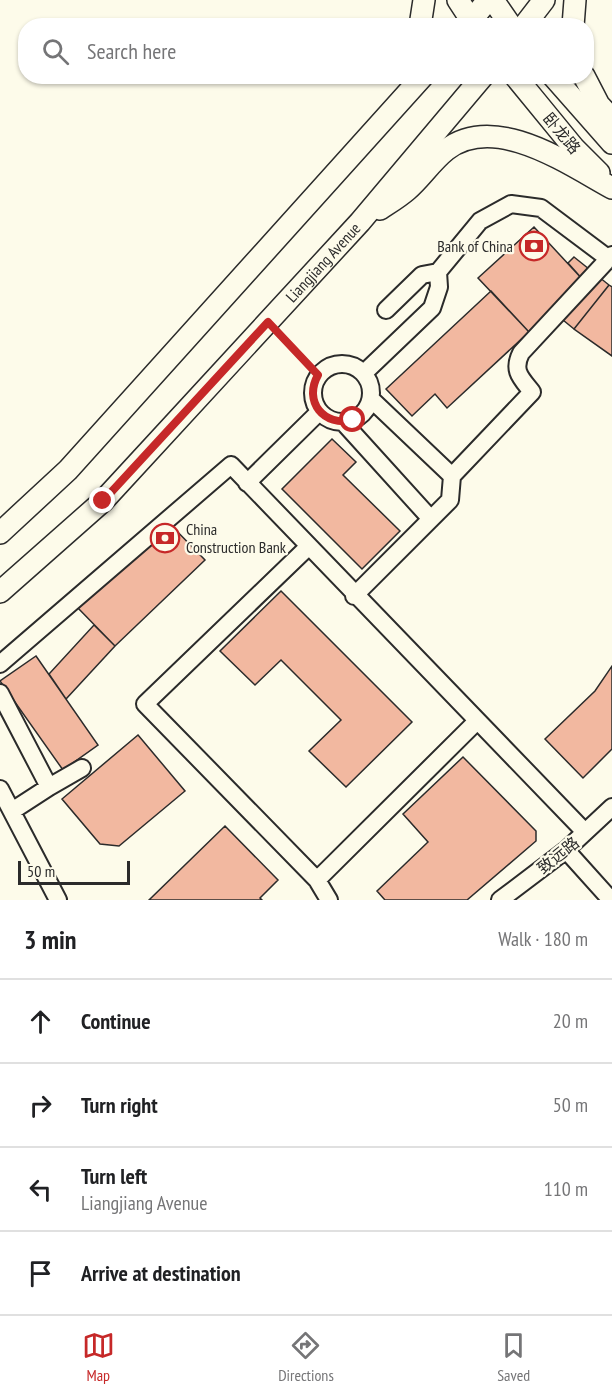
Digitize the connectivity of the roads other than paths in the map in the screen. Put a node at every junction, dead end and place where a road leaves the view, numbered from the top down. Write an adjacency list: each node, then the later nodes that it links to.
1 (424, 0): 7 (main road)
2 (458, 0): 8 (main road)
3 (488, 0): 9 (main road)
4 (493, 0): 10 (main road)
5 (544, 0): 11 (main road)
6 (574, 0): 12 (main road)
7 (421, 18)
8 (468, 18)
9 (475, 18)
10 (505, 18)
11 (530, 18)
12 (573, 18)
13 (401, 84): 19 (main road)
14 (416, 84): 19 (main road)
15 (476, 84): 23 (main road, Liangjiang Avenue)
16 (522, 84): 22 (main road, 卧龙路)
17 (560, 84): 21 (main road, 卧龙路)
18 (588, 84): 20 (main road)
19 (389, 115): 34 (main road)
20 (612, 119)
21 (612, 143)
22 (612, 187): 23 (main road)
23 (360, 222): 36 (main road, Liangjiang Avenue)
24 (610, 257): 25 (street); 31 (street)
25 (438, 272): 26 (street); 27 (street)
26 (386, 310)
27 (364, 373): 28 (street); 29 (street)
28 (371, 399): 30 (street); 31 (street)
29 (319, 412): 30 (street); 32 (street)
30 (343, 422): 33 (street)
31 (452, 476): 33 (street)
32 (247, 483): 35 (street); 38 (street)
33 (430, 518): 37 (street)
34 (0, 533)
35 (308, 547): 37 (street); 48 (street)
36 (0, 592)
37 (354, 596): 40 (street)
38 (0, 664)
39 (0, 693): 42 (street)
40 (477, 721): 46 (street); 48 (street)
41 (82, 768): 42 (street)
42 (49, 787): 45 (street)
43 (0, 789): 45 (street)
44 (612, 807): 46 (street, 致远路)
45 (12, 811): 49 (street)
46 (585, 832): 47 (street, 致远路)
47 (566, 850): 51 (street, 致远路); 52 (street)
48 (317, 880): 50 (street)
49 (58, 900)
50 (329, 900)
51 (500, 900)
52 (611, 900)

